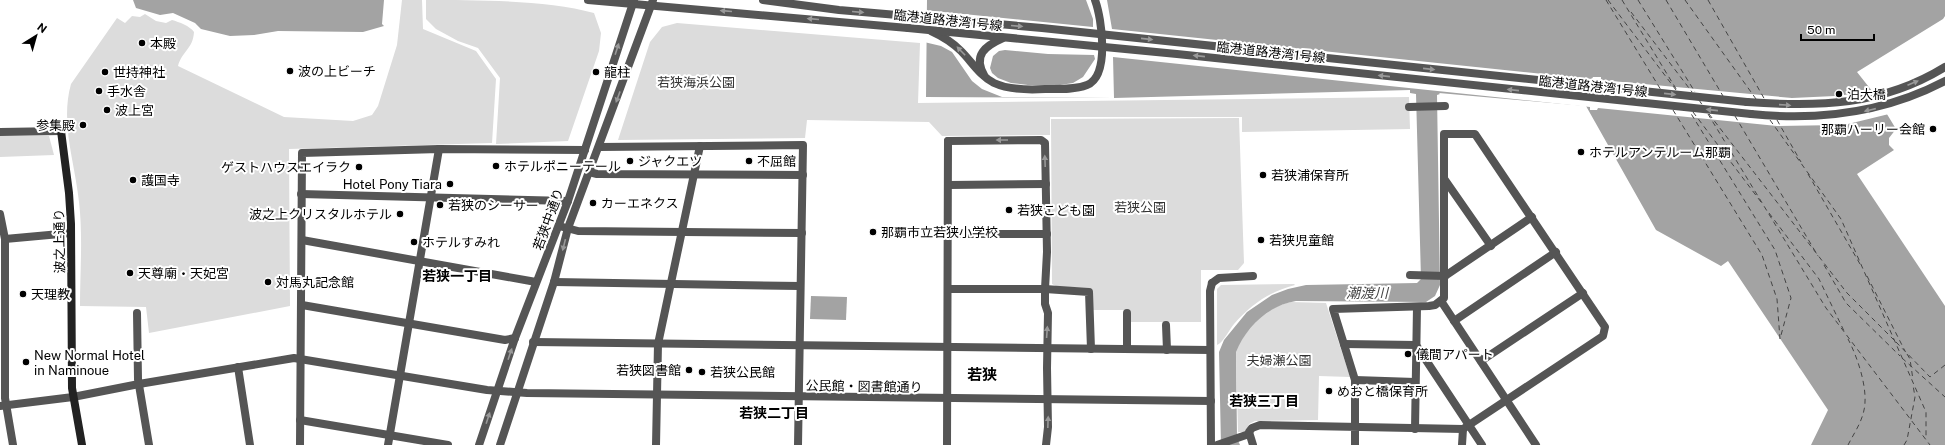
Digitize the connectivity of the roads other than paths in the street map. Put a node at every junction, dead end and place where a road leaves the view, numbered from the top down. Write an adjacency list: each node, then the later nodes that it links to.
1 (588, 0): 6 (street)
2 (764, 0): 7 (street, 臨港道路港湾1号線)
3 (789, 0): 7 (street)
4 (822, 0): 9 (street)
5 (1095, 0): 13 (street, bridge)
6 (636, 1): 8 (street, 臨港道路港湾1号線); 22 (street, 若狭中通り, one-way to 6)
7 (778, 2): 9 (street, 臨港道路港湾1号線)
8 (652, 3): 10 (street, 臨港道路港湾1号線, one-way to 8, bridge); 20 (street, 若狭中通り, one-way to 20)
9 (839, 10): 12 (street, 臨港道路港湾1号線, one-way to 12, bridge)
10 (931, 31): 11 (street, 臨港道路港湾1号線, bridge); 13 (street, one-way to 10)
11 (1003, 38): 13 (street); 14 (street, 臨港道路港湾1号線, one-way to 11, bridge)
12 (1945, 67)
13 (986, 78)
14 (1945, 81)
15 (1445, 106): 16 (street)
16 (1409, 108)
17 (61, 131): 18 (street); 37 (main road, 波之上通り)
18 (0, 132)
19 (700, 146): 20 (street); 24 (street); 25 (street)
20 (599, 147): 23 (street, 若狭中通り)
21 (439, 149): 22 (street); 29 (street); 30 (street)
22 (584, 150): 31 (street, 若狭中通り)
23 (589, 172): 24 (street); 35 (street, 若狭中通り)
24 (694, 175): 25 (street); 36 (street)
25 (803, 175): 38 (street)
26 (1445, 180): 33 (street); 43 (street); 49 (street)
27 (1046, 184): 28 (street); 28 (street, one-way to 28); 40 (street)
28 (949, 185): 39 (street)
29 (301, 194): 30 (street); 42 (street)
30 (431, 196): 31 (street); 46 (street)
31 (568, 201): 34 (street, 若狭中通り)
32 (0, 214): 41 (street)
33 (1532, 217): 43 (street); 45 (street)
34 (558, 226): 35 (street); 50 (street, 若狭中通り)
35 (568, 228): 36 (street); 51 (street, 若狭中通り, one-way to 51)
36 (681, 232): 38 (street); 52 (street)
37 (71, 233): 41 (street); 88 (main road, 波之上通り)
38 (802, 233): 53 (street)
39 (948, 234): 40 (street); 54 (street)
40 (1047, 234): 55 (street)
41 (5, 240): 44 (street)
42 (302, 240): 46 (street); 59 (street)
43 (1491, 246): 49 (street)
44 (3, 252): 58 (street)
45 (1556, 252): 56 (street); 63 (street)
46 (420, 261): 50 (street); 64 (street)
47 (1410, 275): 49 (street)
48 (1253, 276): 77 (street)
49 (1442, 276): 57 (street)
50 (536, 282): 66 (street, 若狭中通り)
51 (554, 282): 52 (street); 67 (street, 若狭中通り)
52 (670, 285): 53 (street); 68 (street)
53 (800, 286): 71 (street)
54 (948, 288): 55 (street); 72 (street)
55 (1045, 289): 73 (street, one-way to 55); 74 (street)
56 (1583, 293): 79 (street); 93 (street)
57 (1441, 301): 60 (street); 63 (street)
58 (3, 303): 94 (street)
59 (302, 305): 64 (street); 78 (street)
60 (1417, 307): 69 (street); 70 (street)
61 (137, 313): 84 (street)
62 (1127, 313): 75 (street)
63 (1454, 321): 79 (street)
64 (409, 324): 66 (street); 81 (street)
65 (1166, 325): 76 (street)
66 (515, 338): 85 (street, 若狭中通り, one-way to 66)
67 (533, 342): 68 (street); 86 (street, 若狭中通り)
68 (658, 344): 71 (street); 87 (street)
69 (1344, 344): 70 (street); 82 (street)
70 (1416, 345): 83 (street); 97 (street)
71 (800, 346): 72 (street); 89 (street)
72 (947, 348): 73 (street); 90 (street)
73 (1047, 349): 74 (street); 91 (street)
74 (1091, 349): 75 (street)
75 (1128, 349): 76 (street)
76 (1167, 350): 77 (street)
77 (1210, 350): 92 (street)
78 (300, 359): 80 (street, 公民館・図書館通り); 81 (street, 公民館・図書館通り); 95 (street)
79 (1480, 361): 93 (street)
80 (238, 367): 84 (street, 公民館・図書館通り); 105 (street)
81 (400, 376): 85 (street, 公民館・図書館通り); 99 (street)
82 (1355, 380): 83 (street); 96 (street)
83 (1415, 382): 98 (street)
84 (139, 384): 88 (street, 公民館・図書館通り); 104 (street)
85 (497, 391): 86 (street, 公民館・図書館通り); 109 (street, 若狭中通り, one-way to 85)
86 (517, 392): 87 (street, 公民館・図書館通り); 110 (street, 若狭中通り)
87 (657, 395): 89 (street, 公民館・図書館通り); 111 (street)
88 (73, 397): 94 (street, 公民館・図書館通り); 103 (main road, 波之上通り)
89 (799, 397): 90 (street, 公民館・図書館通り); 112 (street)
90 (947, 399): 91 (street, 公民館・図書館通り); 113 (street)
91 (1048, 399): 92 (street, 公民館・図書館通り); 114 (street, one-way to 91)
92 (1211, 401): 101 (street)
93 (1507, 401): 97 (street); 119 (street)
94 (3, 406): 102 (street)
95 (300, 420): 99 (street); 106 (street)
96 (1355, 428): 98 (street); 100 (street); 116 (street)
97 (1466, 428): 98 (street); 117 (street); 118 (street)
98 (1415, 429)
99 (390, 434): 107 (street); 108 (street)
100 (1249, 434): 101 (street); 115 (street)
101 (1216, 444)
102 (13, 445)
103 (82, 445)
104 (149, 445)
105 (250, 445)
106 (300, 445)
107 (388, 445)
108 (448, 445)
109 (479, 445)
110 (500, 445)
111 (656, 445)
112 (798, 445)
113 (946, 445)
114 (1046, 445)
115 (1253, 445)
116 (1355, 445)
117 (1462, 445)
118 (1482, 445)
119 (1536, 445)

